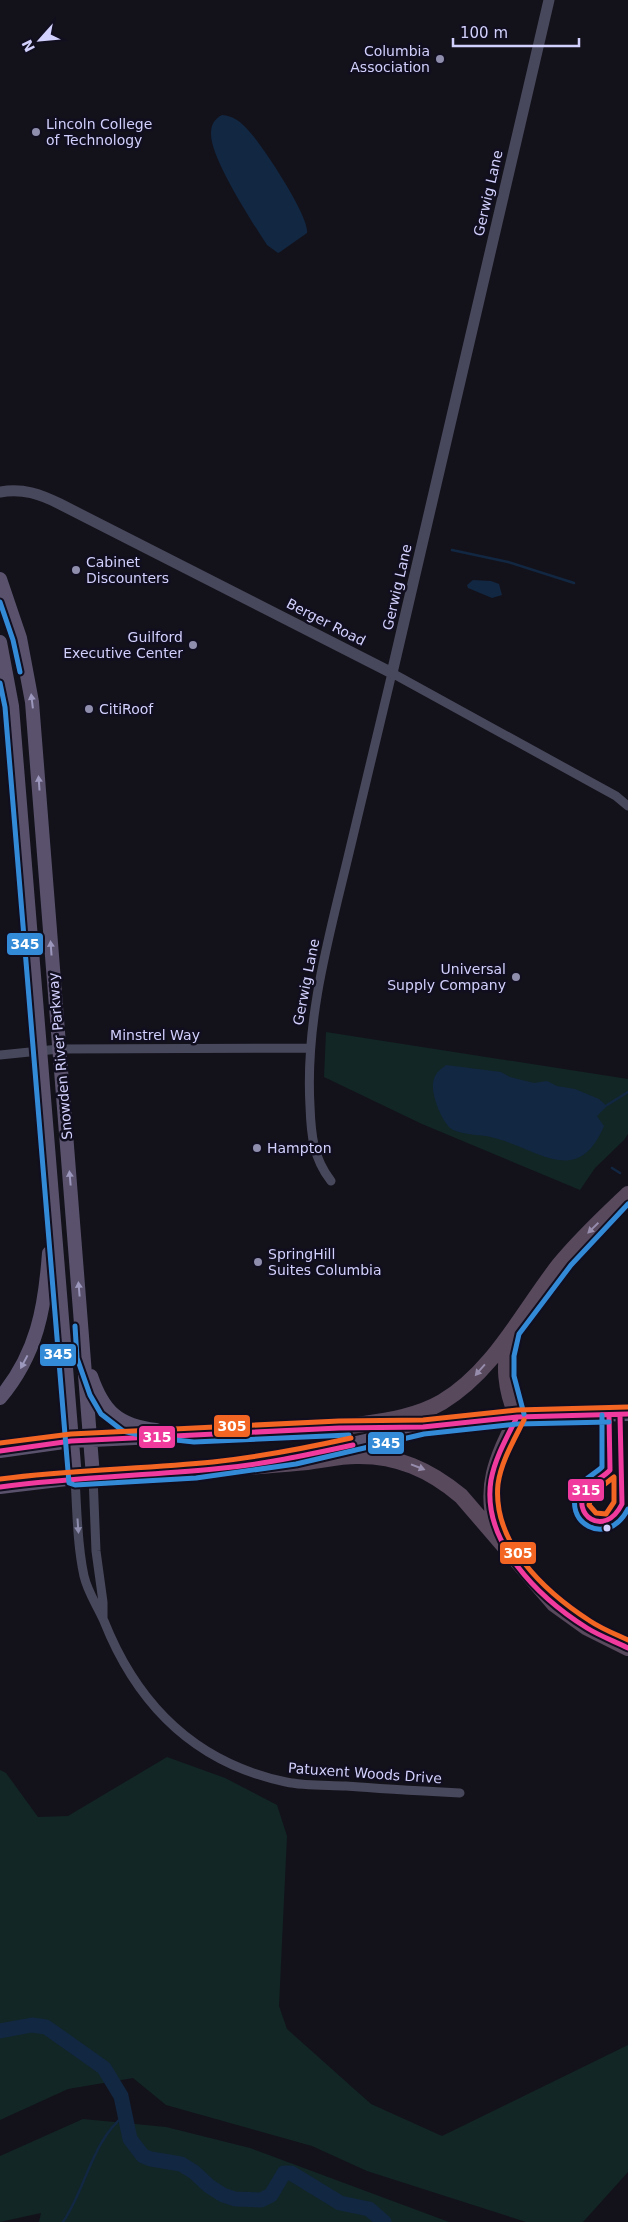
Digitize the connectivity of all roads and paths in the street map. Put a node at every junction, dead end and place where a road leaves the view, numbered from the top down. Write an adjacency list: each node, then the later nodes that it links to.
1 (549, 0): 5 (street, Gerwig Lane)
2 (0, 492): 5 (street, Berger Road)
3 (0, 579): 8 (main road, Snowden River Parkway, one-way to 3)
4 (0, 642): 9 (main road, Snowden River Parkway)
5 (392, 673): 6 (street, Berger Road); 7 (street, Gerwig Lane)
6 (628, 806)
7 (310, 1048): 8 (street, Minstrel Way); 11 (street, Gerwig Lane)
8 (59, 1049): 9 (street, Minstrel Way); 15 (main road, Snowden River Parkway, one-way to 8)
9 (40, 1050): 10 (street, Minstrel Way); 13 (main road, Snowden River Parkway)
10 (0, 1055)
11 (331, 1181)
12 (628, 1194): 14 (highway, one-way to 14)
13 (53, 1207): 16 (main road, one-way to 16); 23 (main road, Snowden River Parkway)
14 (511, 1332): 18 (highway); 20 (highway, one-way to 20)
15 (84, 1356): 21 (main road); 22 (main road, Snowden River Parkway)
16 (0, 1398)
17 (628, 1414): 18 (main road)
18 (517, 1417): 19 (main road); 29 (highway)
19 (424, 1427): 20 (main road); 25 (main road)
20 (339, 1428): 21 (main road)
21 (194, 1434): 22 (main road)
22 (92, 1440): 23 (main road); 26 (main road, Snowden River Parkway)
23 (71, 1441): 24 (main road); 27 (main road, Snowden River Parkway)
24 (0, 1451)
25 (196, 1471): 26 (main road); 29 (highway, one-way to 29)
26 (93, 1476): 27 (main road); 30 (street, Patuxent Woods Drive)
27 (75, 1478): 28 (main road); 30 (street, Patuxent Woods Drive, one-way to 30)
28 (0, 1487)
29 (500, 1540): 31 (highway)
30 (102, 1618): 32 (street, Patuxent Woods Drive)
31 (628, 1648)
32 (460, 1793)

